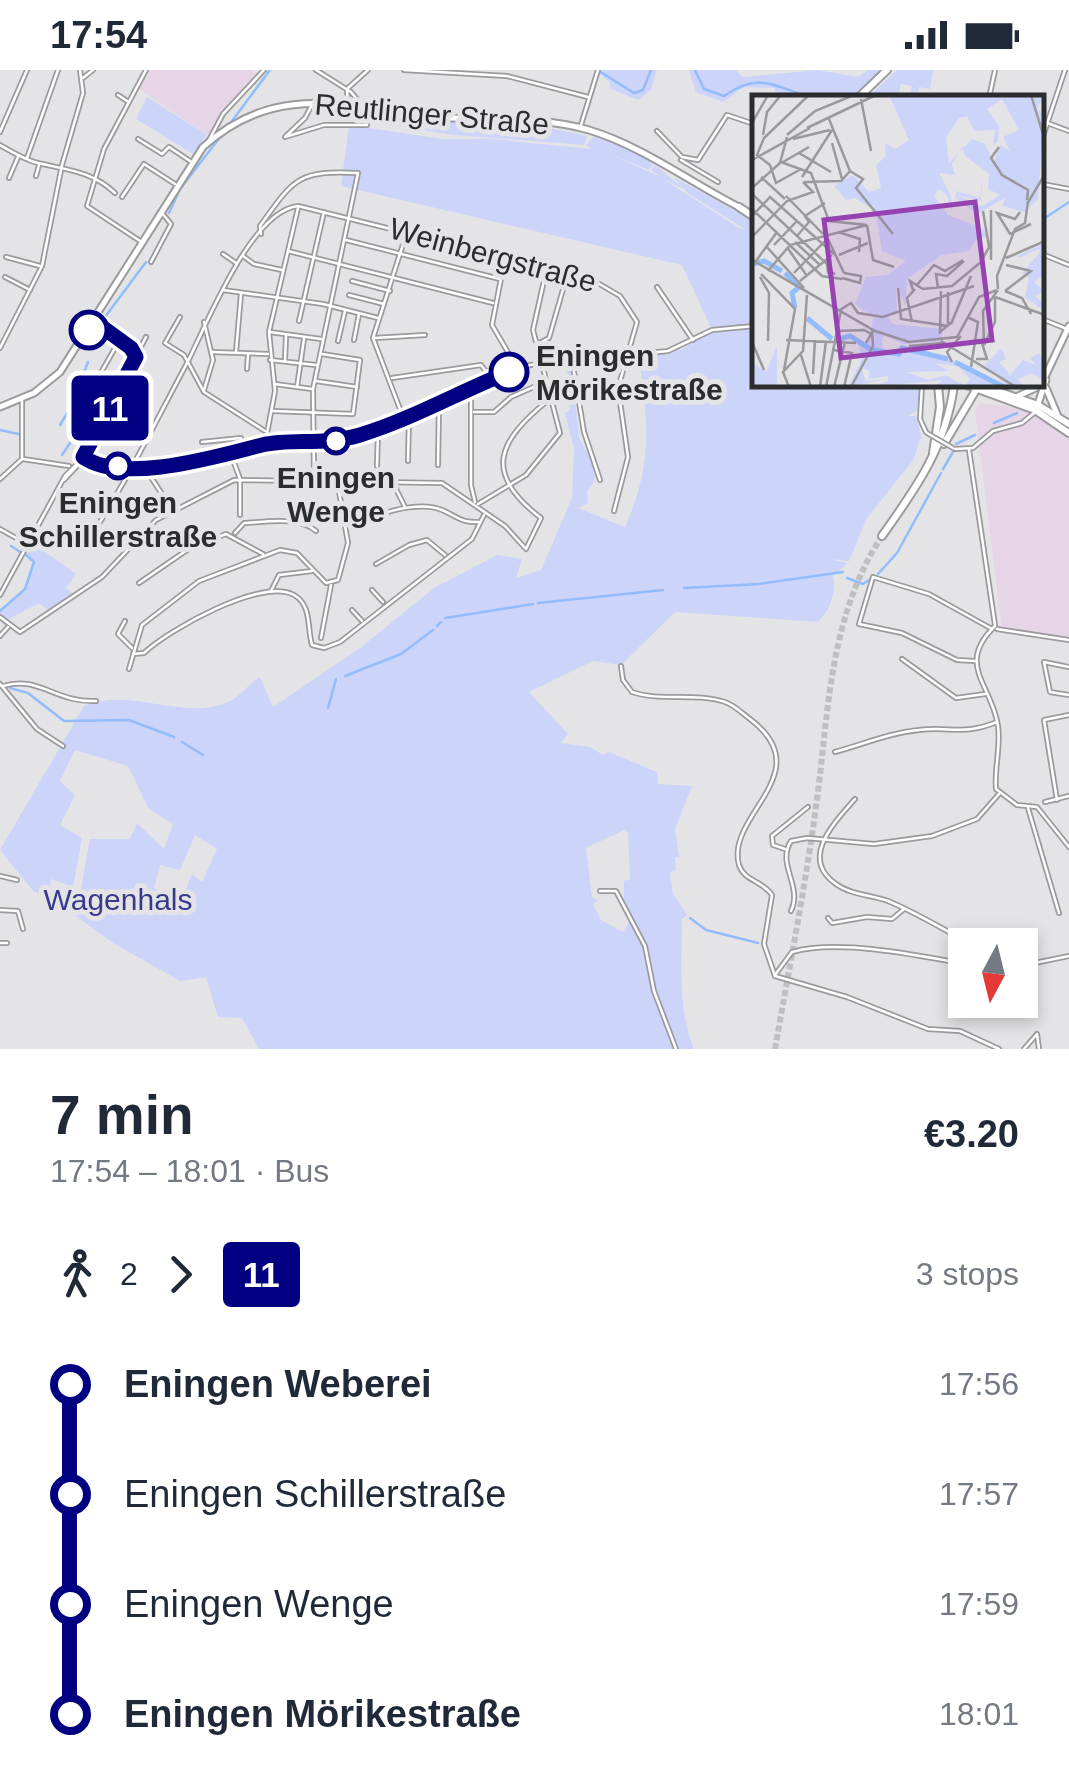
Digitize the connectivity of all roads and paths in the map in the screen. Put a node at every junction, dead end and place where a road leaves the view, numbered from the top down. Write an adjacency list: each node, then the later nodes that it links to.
1 (27, 70): 30 (street)
2 (58, 70): 36 (street)
3 (80, 70): 15 (street)
4 (94, 70): 15 (street)
5 (146, 70): 22 (street)
6 (264, 70): 32 (street)
7 (316, 70): 16 (street)
8 (368, 70): 16 (street)
9 (404, 70): 14 (street)
10 (890, 70): 18 (main road)
11 (995, 70): 19 (street)
12 (1065, 70): 24 (street)
13 (598, 71): 20 (street)
14 (451, 72): 20 (street)
15 (82, 78): 40 (street)
16 (347, 89): 21 (street); 21 (street)
17 (118, 95): 22 (street)
18 (864, 95)
19 (990, 95)
20 (588, 97): 27 (street)
21 (350, 100): 23 (main road, Reutlinger Straße); 27 (main road, Reutlinger Straße)
22 (128, 101): 43 (street)
23 (314, 101): 26 (street); 32 (main road, Reutlinger Straße)
24 (1044, 122): 29 (street)
25 (752, 123): 37 (street)
26 (366, 125)
27 (577, 125): 33 (main road, Reutlinger Straße); 33 (main road, Reutlinger Straße)
28 (657, 131): 37 (street)
29 (1069, 131)
30 (0, 132)
31 (138, 138): 38 (street)
32 (210, 141): 38 (main road, Reutlinger Straße)
33 (616, 141): 41 (main road, Reutlinger Straße)
34 (0, 146): 35 (street)
35 (19, 155): 36 (street); 44 (street)
36 (27, 159): 39 (street)
37 (681, 159): 41 (street); 45 (street)
38 (192, 161): 47 (main road, Reutlinger Straße)
39 (40, 164): 40 (street); 42 (street)
40 (62, 166): 43 (street); 73 (street)
41 (674, 172): 52 (main road, Reutlinger Straße)
42 (36, 176)
43 (93, 176): 49 (street); 60 (street)
44 (9, 178)
45 (718, 182)
46 (1044, 184): 48 (street)
47 (176, 185): 50 (street); 54 (main road, Reutlinger Straße)
48 (1069, 190)
49 (115, 193)
50 (122, 197)
51 (298, 206): 53 (street, Weinbergstraße); 58 (street); 61 (street)
52 (739, 207): 55 (main road)
53 (324, 210): 56 (street, Weinbergstraße); 67 (street)
54 (160, 212): 60 (main road, Reutlinger Straße); 69 (street)
55 (752, 213)
56 (351, 217): 57 (street, Weinbergstraße); 58 (street); 59 (street)
57 (408, 231): 63 (street); 68 (street, Weinbergstraße)
58 (262, 234): 66 (street)
59 (345, 240): 63 (street); 70 (street)
60 (142, 242): 96 (main road, Reutlinger Straße)
61 (288, 251): 67 (street); 75 (street)
62 (222, 254): 71 (street)
63 (402, 254): 76 (street); 78 (street)
64 (1044, 255): 72 (street)
65 (6, 256): 73 (street)
66 (243, 256): 71 (street); 75 (street)
67 (314, 256): 70 (street); 88 (street)
68 (505, 256): 74 (street, Weinbergstraße); 78 (street)
69 (151, 262)
70 (340, 262): 76 (street); 91 (street)
71 (238, 264): 82 (street)
72 (1069, 265)
73 (42, 266): 83 (street)
74 (547, 266): 112 (street); 119 (street, Weinbergstraße)
75 (283, 270): 87 (street)
76 (396, 277): 84 (street); 89 (street)
77 (5, 278): 83 (street)
78 (500, 280): 89 (street)
79 (352, 282): 84 (street)
80 (564, 286): 112 (street)
81 (657, 287): 110 (street)
82 (221, 290): 85 (street); 97 (street)
83 (31, 291): 113 (street)
84 (391, 291): 90 (street)
85 (242, 293): 87 (street); 115 (street)
86 (349, 295): 90 (street)
87 (276, 298): 88 (street); 101 (street)
88 (303, 302): 91 (street); 98 (street)
89 (493, 303): 127 (street)
90 (386, 305): 95 (street)
91 (329, 306): 92 (street); 108 (street)
92 (345, 309): 93 (street); 111 (street)
93 (359, 313): 95 (street); 109 (street)
94 (180, 318): 125 (street)
95 (379, 319): 106 (street)
96 (94, 321): 107 (street); 150 (main road, Reutlinger Straße)
97 (204, 322): 114 (street); 125 (street)
98 (300, 322)
99 (752, 326): 110 (street)
100 (1068, 327): 132 (main road)
101 (268, 332): 102 (street); 120 (street)
102 (286, 334): 105 (street); 122 (street)
103 (425, 335): 106 (street)
104 (146, 337): 116 (street)
105 (304, 337): 108 (street); 123 (street)
106 (373, 338): 130 (street)
107 (120, 339): 116 (street); 129 (street)
108 (323, 339): 118 (street)
109 (354, 340)
110 (693, 341): 119 (street)
111 (338, 342)
112 (537, 344): 124 (street)
113 (0, 348)
114 (212, 352): 115 (street); 147 (street)
115 (236, 352): 117 (street)
116 (135, 353): 172 (street)
117 (248, 353): 120 (street); 128 (street)
118 (320, 354): 126 (street); 137 (street)
119 (629, 355): 121 (street); 189 (street, Weinbergstraße)
120 (270, 357): 122 (street); 135 (street)
121 (572, 358): 124 (street); 184 (street)
122 (285, 361): 123 (street)
123 (301, 362): 126 (street); 136 (street)
124 (543, 362): 127 (street); 134 (street)
125 (187, 363): 147 (street); 176 (street)
126 (318, 366): 133 (street)
127 (517, 368): 131 (street)
128 (248, 369)
129 (99, 376)
130 (390, 378): 131 (street); 159 (street)
131 (492, 379): 138 (street)
132 (1044, 380)
133 (315, 381): 137 (street); 146 (street)
134 (547, 381): 149 (street); 156 (street)
135 (274, 384): 136 (street); 155 (street)
136 (297, 387): 146 (street)
137 (357, 387): 157 (street)
138 (471, 388): 151 (street); 156 (street)
139 (922, 388): 168 (street, bridge)
140 (938, 388): 167 (main road)
141 (953, 388): 153 (main road)
142 (973, 388): 148 (main road); 154 (main road); 174 (main road)
143 (1034, 388): 148 (main road)
144 (1041, 388): 154 (main road)
145 (1043, 388): 158 (main road)
146 (313, 389): 157 (street)
147 (204, 392): 162 (street)
148 (1016, 397): 154 (main road)
149 (551, 398): 186 (street); 186 (street)
150 (22, 399): 152 (main road, Reutlinger Straße); 171 (street)
151 (440, 403): 159 (street); 175 (street)
152 (0, 407)
153 (950, 407): 167 (main road); 174 (main road)
154 (1034, 407): 158 (main road); 163 (main road); 168 (street)
155 (272, 411): 157 (street); 162 (street)
156 (474, 412): 187 (street)
157 (312, 413): 166 (street)
158 (1059, 416): 160 (main road)
159 (406, 417): 161 (street); 173 (street)
160 (1069, 424)
161 (378, 429): 166 (street); 178 (street)
162 (266, 432): 165 (street)
163 (1069, 432)
164 (202, 442): 169 (street)
165 (265, 444): 166 (street); 169 (street)
166 (312, 445): 182 (street)
167 (934, 450): 174 (main road)
168 (969, 450): 216 (street)
169 (243, 452): 170 (street)
170 (231, 456): 177 (street); 181 (street)
171 (22, 458): 179 (street); 180 (street)
172 (81, 459): 176 (street); 179 (street)
173 (408, 461)
174 (931, 463): 199 (main road)
175 (438, 464)
176 (131, 466): 177 (street); 197 (street)
177 (144, 466): 190 (street)
178 (377, 466)
179 (72, 469): 200 (street)
180 (0, 479)
181 (240, 479): 182 (street); 190 (street); 192 (street)
182 (314, 479): 183 (street)
183 (337, 480): 185 (street); 206 (street)
184 (600, 480)
185 (392, 481): 187 (street); 188 (street)
186 (508, 488): 187 (street); 191 (street)
187 (476, 504): 191 (street)
188 (406, 508): 193 (street); 194 (street)
189 (614, 511)
190 (174, 512): 215 (street)
191 (484, 513): 194 (street)
192 (240, 515)
193 (377, 516)
194 (482, 522): 202 (street)
195 (0, 530): 200 (street)
196 (316, 531): 198 (street)
197 (93, 532)
198 (234, 535): 201 (street); 205 (street)
199 (882, 536)
200 (28, 544): 209 (street)
201 (264, 555): 204 (street); 220 (street)
202 (446, 557): 203 (street); 210 (street)
203 (376, 564)
204 (313, 570): 206 (street); 208 (street)
205 (139, 583)
206 (332, 583): 218 (street)
207 (372, 590): 210 (street)
208 (270, 592): 214 (street); 220 (street)
209 (0, 595)
210 (384, 603): 214 (street)
211 (352, 610): 214 (street)
212 (0, 617): 215 (street)
213 (125, 621): 220 (street)
214 (363, 622)
215 (9, 626): 217 (street)
216 (994, 628): 219 (street); 222 (street); 222 (street)
217 (0, 636)
218 (321, 638)
219 (1069, 640)
220 (133, 651): 226 (street)
221 (902, 658): 225 (street)
222 (976, 661): 229 (street)
223 (622, 666): 261 (street)
224 (1069, 667): 230 (street)
225 (916, 668): 227 (street); 229 (street)
226 (129, 669)
227 (912, 672)
228 (2, 685): 231 (street); 234 (street)
229 (986, 694): 233 (street)
230 (1069, 695)
231 (96, 702)
232 (1069, 714): 239 (street)
233 (997, 722): 235 (street); 236 (street)
234 (63, 746)
235 (835, 752)
236 (999, 794): 242 (street); 243 (street)
237 (1069, 796): 239 (street)
238 (855, 799): 243 (street)
239 (1057, 800): 240 (street)
240 (1044, 802)
241 (808, 807): 245 (street)
242 (1027, 807): 244 (street); 252 (street)
243 (823, 840): 245 (street); 249 (street)
244 (1069, 847)
245 (786, 849): 251 (street)
246 (0, 876): 247 (street)
247 (18, 880)
248 (600, 891): 262 (street)
249 (904, 908): 253 (street); 255 (street)
250 (0, 910): 254 (street)
251 (791, 911)
252 (1060, 913)
253 (828, 918)
254 (23, 929)
255 (948, 932)
256 (0, 943): 257 (street)
257 (6, 943)
258 (1069, 956): 260 (street)
259 (948, 962): 261 (street)
260 (1038, 962)
261 (775, 976): 263 (street)
262 (676, 1049)
263 (998, 1049)
264 (1024, 1049): 265 (street)
265 (1039, 1049)

